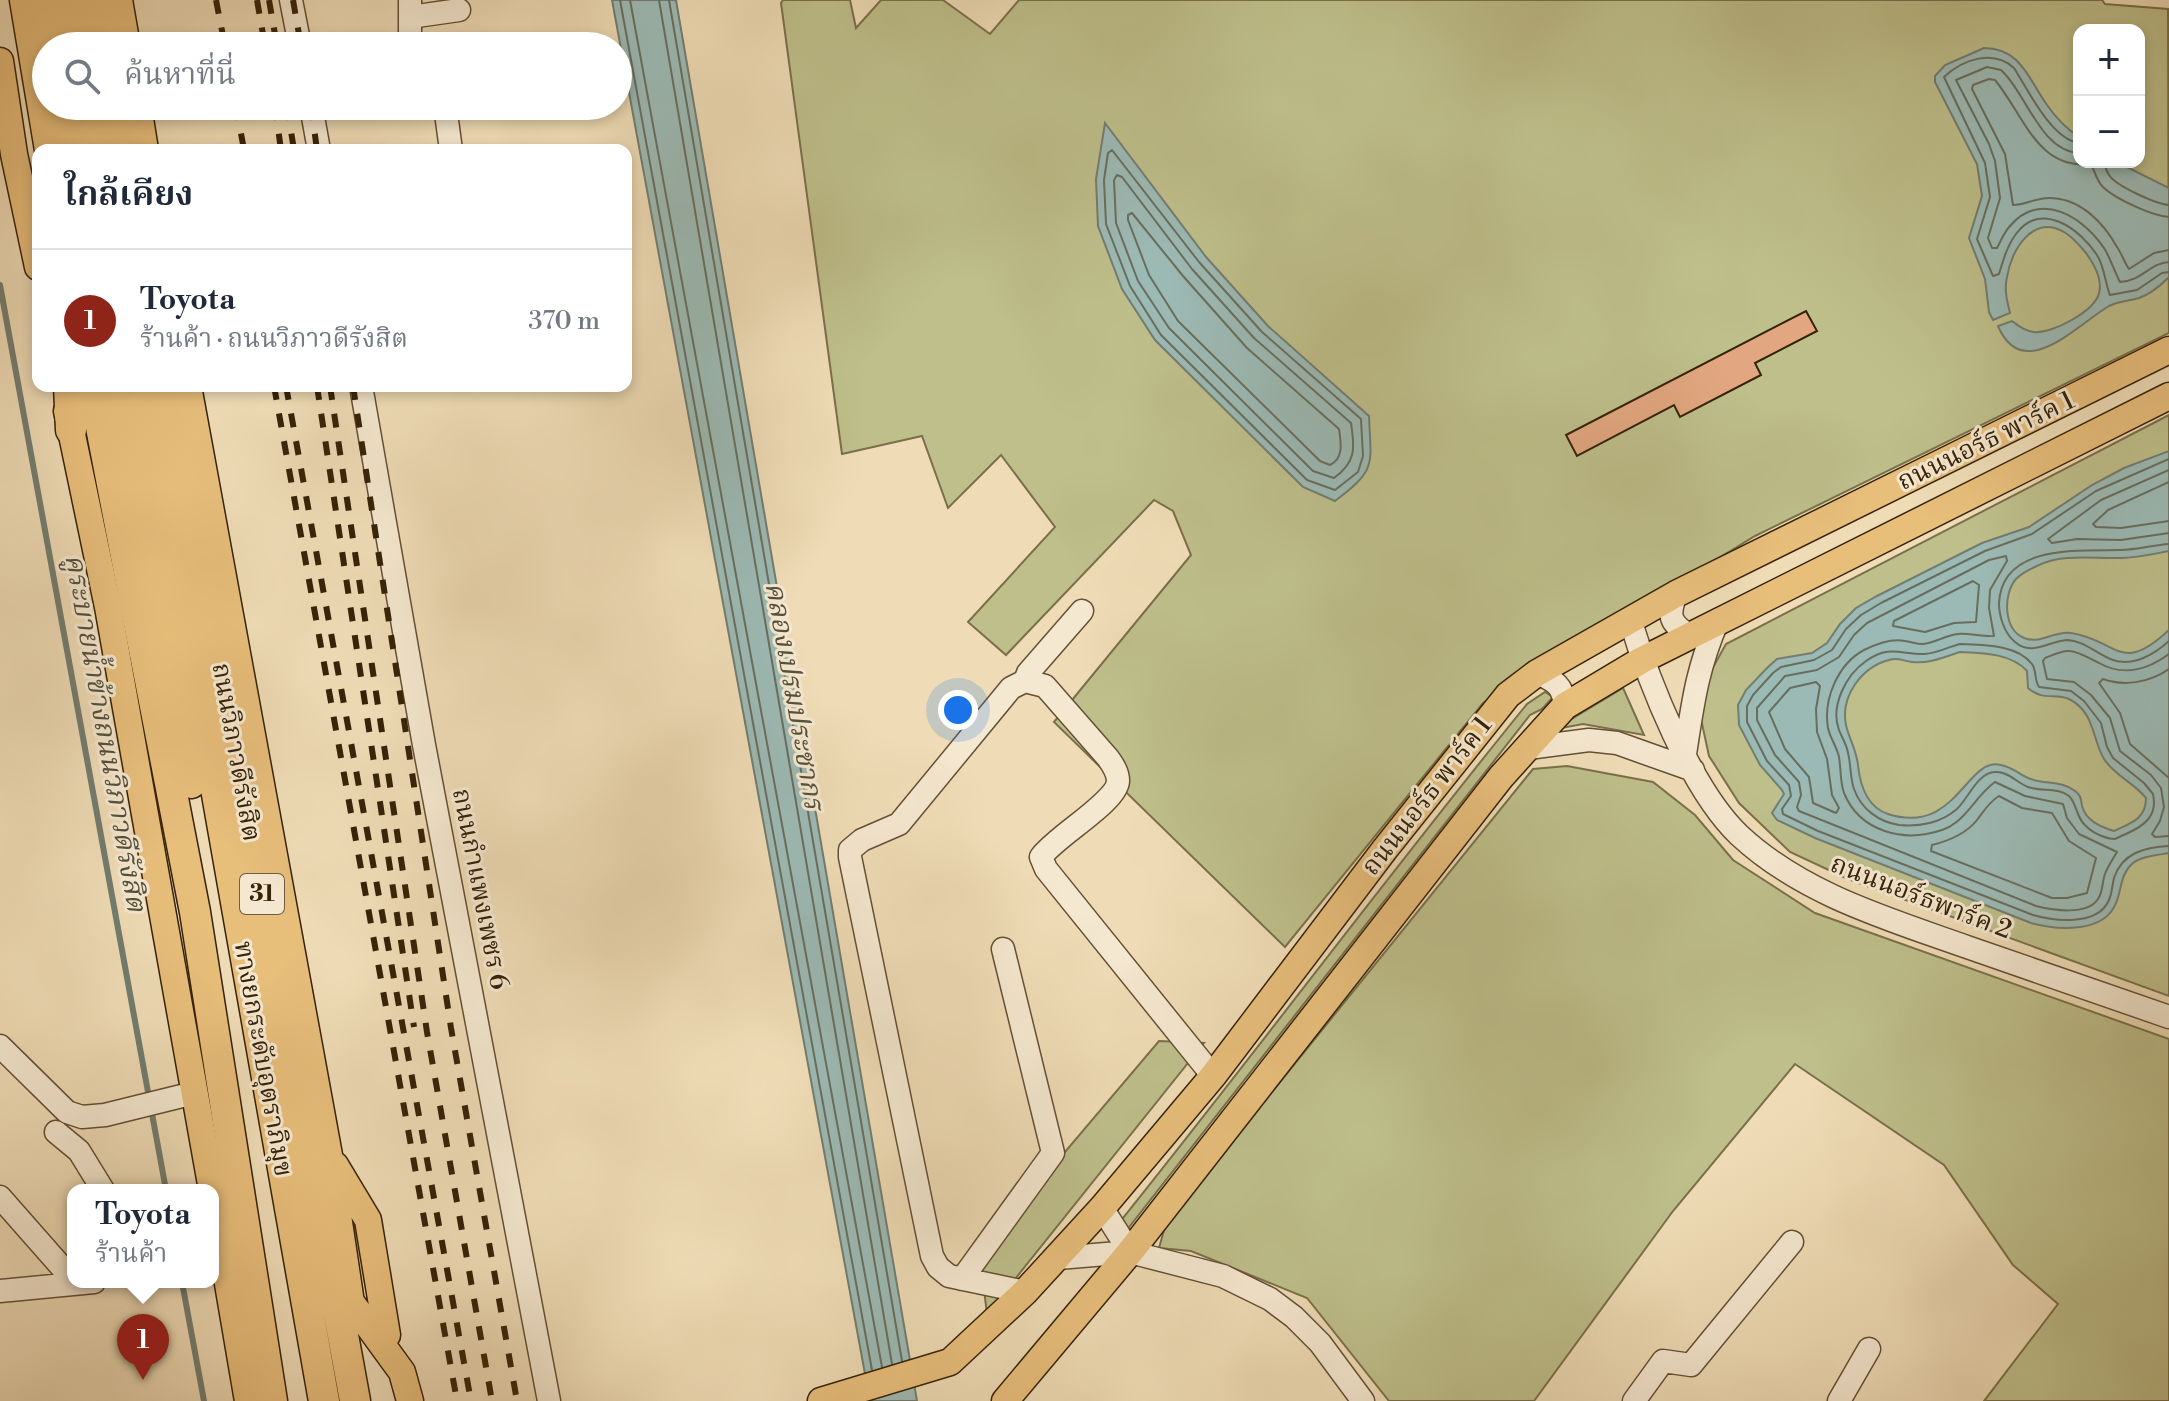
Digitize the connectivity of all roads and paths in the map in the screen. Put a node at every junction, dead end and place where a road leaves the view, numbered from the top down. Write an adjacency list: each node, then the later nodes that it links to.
1 (25, 0): 15 (highway)
2 (52, 0): 9 (highway)
3 (77, 0): 10 (highway)
4 (99, 0): 11 (highway)
5 (119, 0): 12 (main road)
6 (291, 0): 13 (street)
7 (410, 9): 8 (street); 14 (street)
8 (459, 10)
9 (58, 32)
10 (83, 32)
11 (105, 32)
12 (125, 32)
13 (297, 32)
14 (410, 32)
15 (32, 42)
16 (0, 61): 31 (main road)
17 (45, 120): 24 (highway)
18 (74, 120): 25 (highway)
19 (98, 120): 26 (highway)
20 (122, 120): 27 (highway)
21 (140, 120): 28 (main road)
22 (314, 120): 29 (street)
23 (447, 120): 30 (street)
24 (49, 144)
25 (78, 144)
26 (102, 144)
27 (126, 144)
28 (144, 144)
29 (318, 144)
30 (450, 144)
31 (32, 239)
32 (2169, 350): 43 (main road, ถนนนอร์ธ พาร์ค 1)
33 (64, 392): 42 (main road)
34 (69, 392): 42 (highway)
35 (94, 392): 78 (highway)
36 (122, 392): 79 (highway, ทางยกระดับอุตราภิมุข / 31)
37 (146, 392): 80 (highway, ทางยกระดับอุตราภิมุข / 31)
38 (184, 392): 60 (main road, ถนนวิภาวดีรังสิต / 31)
39 (184, 392): 81 (highway, ถนนวิภาวดีรังสิต / 31)
40 (362, 392): 84 (street, ถนนกำแพงเพชร 6)
41 (2169, 396): 46 (main road, ถนนนอร์ธ พาร์ค 1)
42 (71, 430): 58 (main road)
43 (1676, 594): 45 (main road, ถนนนอร์ธ พาร์ค 1); 47 (street)
44 (1082, 611): 50 (street)
45 (1630, 619): 48 (street, ถนนนอร์ธพาร์ค 2); 49 (main road, ถนนนอร์ธ พาร์ค 1)
46 (1718, 620): 47 (main road, ถนนนอร์ธ พาร์ค 1); 53 (street)
47 (1689, 635): 48 (main road, ถนนนอร์ธ พาร์ค 1)
48 (1642, 660): 51 (main road, ถนนนอร์ธ พาร์ค 1); 53 (street, ถนนนอร์ธพาร์ค 2)
49 (1537, 673): 51 (street); 57 (main road, ถนนนอร์ธ พาร์ค 1)
50 (1025, 681): 57 (street); 70 (street)
51 (1565, 706): 52 (main road, ถนนนอร์ธ พาร์ค 1)
52 (1528, 748): 53 (street); 66 (main road, ถนนนอร์ธ พาร์ค 1)
53 (1689, 762): 55 (street, ถนนนอร์ธพาร์ค 2)
54 (1003, 949): 70 (street)
55 (2169, 1017)
56 (0, 1046): 58 (street)
57 (1213, 1076): 64 (main road, ถนนนอร์ธ พาร์ค 1)
58 (194, 1093): 62 (main road)
59 (56, 1132): 61 (street)
60 (329, 1155): 74 (main road, ถนนวิภาวดีรังสิต / 31); 75 (main road)
61 (99, 1184)
62 (211, 1184)
63 (0, 1197): 69 (street)
64 (1102, 1208): 66 (street); 67 (main road, ถนนนอร์ธ พาร์ค 1)
65 (1792, 1242): 88 (street)
66 (1130, 1252): 67 (street); 86 (main road, ถนนนอร์ธ พาร์ค 1); 87 (street)
67 (1058, 1258): 73 (main road, ถนนนอร์ธ พาร์ค 1)
68 (219, 1263): 77 (main road)
69 (67, 1268)
70 (962, 1279): 73 (street)
71 (67, 1283): 72 (street)
72 (0, 1291)
73 (1025, 1292): 85 (main road, ถนนนอร์ธ พาร์ค 1)
74 (351, 1302): 82 (main road, ถนนวิภาวดีรังสิต / 31); 83 (main road)
75 (387, 1335)
76 (1869, 1349): 89 (street)
77 (248, 1401)
78 (272, 1401)
79 (289, 1401)
80 (324, 1401)
81 (355, 1401)
82 (369, 1401)
83 (410, 1401)
84 (549, 1401)
85 (821, 1401)
86 (1005, 1401)
87 (1363, 1401)
88 (1634, 1401)
89 (1839, 1401)

